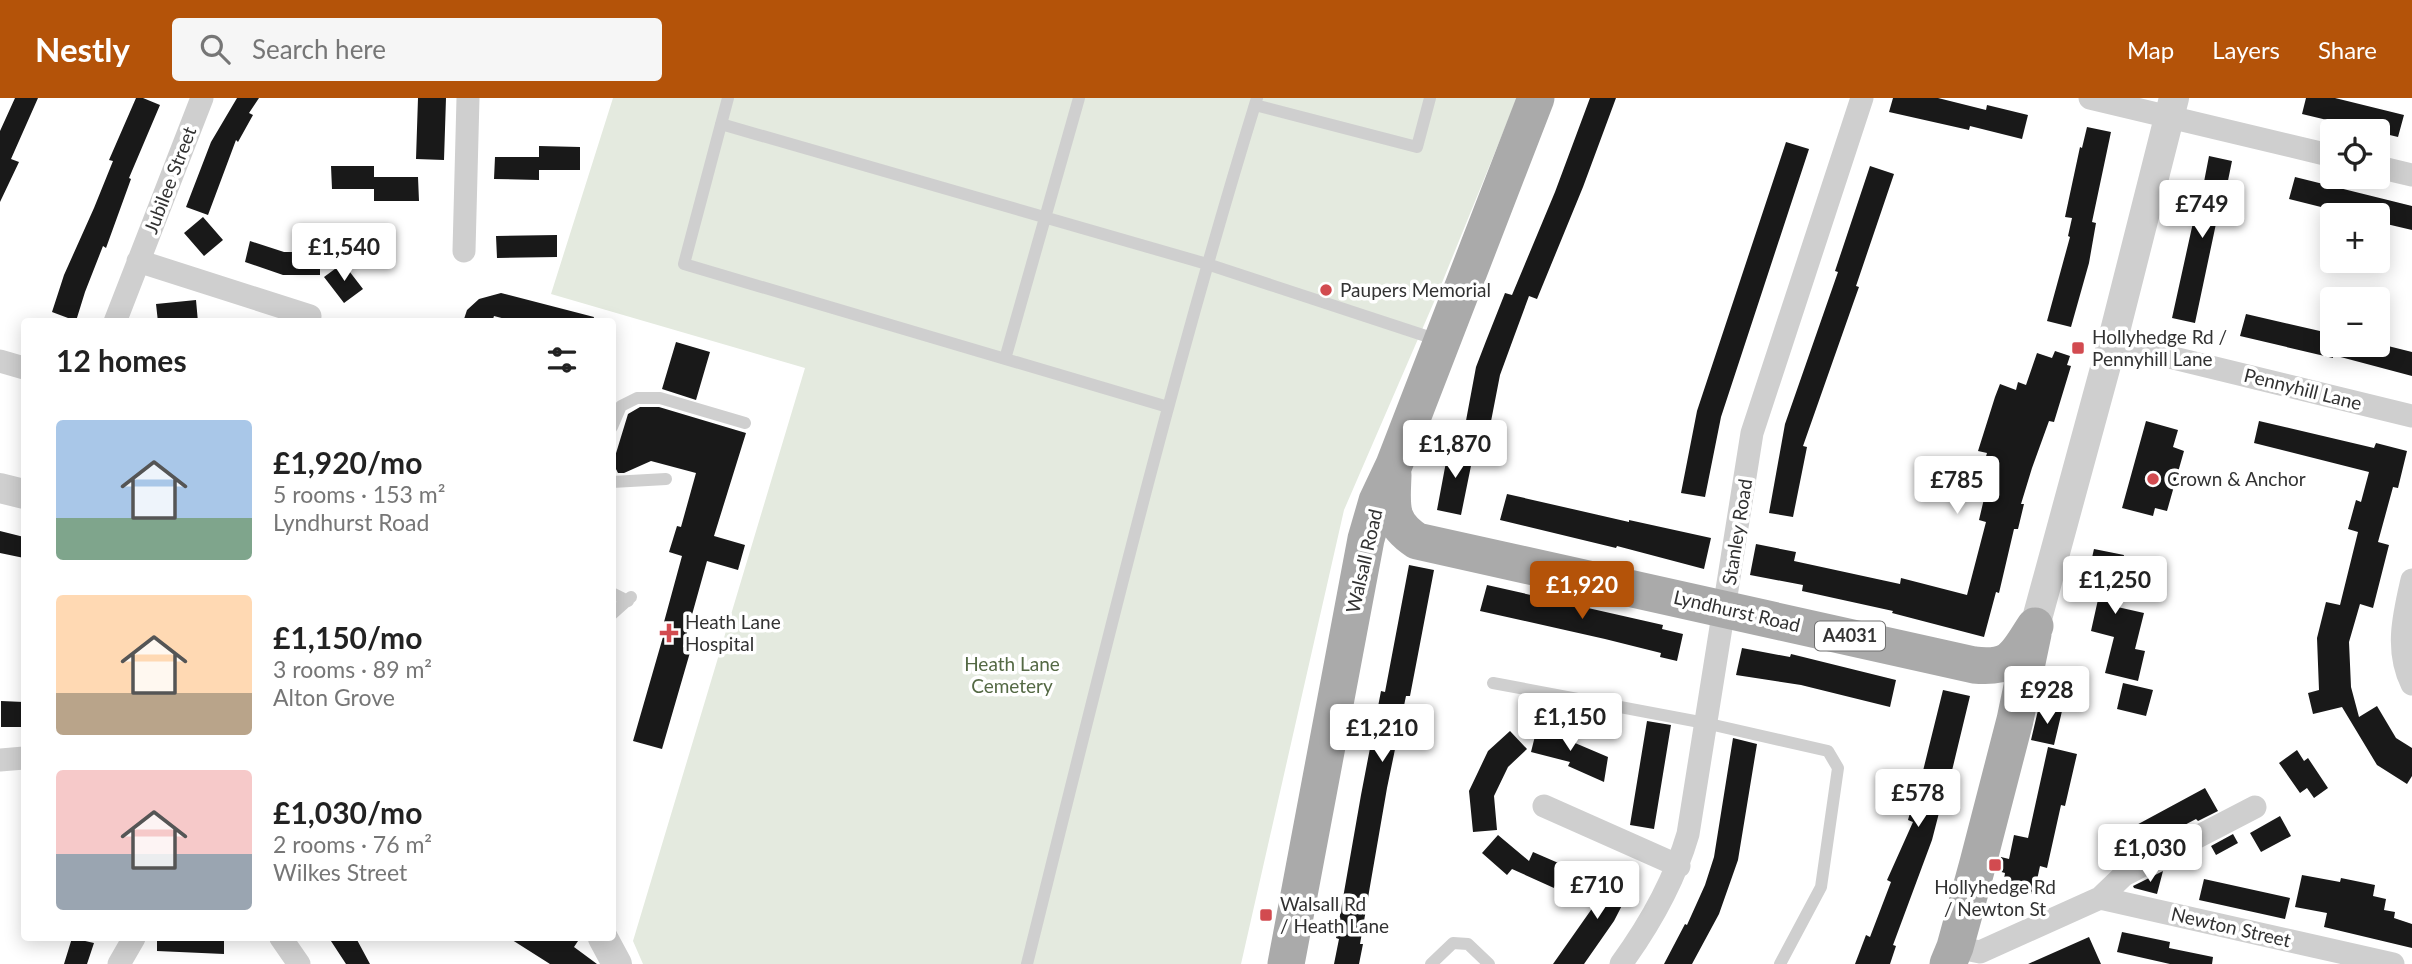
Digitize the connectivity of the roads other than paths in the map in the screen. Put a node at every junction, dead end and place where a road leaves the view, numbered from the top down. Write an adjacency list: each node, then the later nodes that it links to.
1 (202, 98): 17 (street, Jubilee Street)
2 (468, 98): 16 (street)
3 (728, 98): 11 (lane)
4 (1079, 98): 15 (lane)
5 (1430, 98): 9 (lane)
6 (1536, 98): 21 (main road, Walsall Road)
7 (1862, 98): 39 (street, Stanley Road)
8 (2090, 98): 10 (street)
9 (1256, 101): 18 (lane)
10 (2172, 108): 12 (street); 22 (street)
11 (721, 124): 15 (lane); 23 (lane)
12 (2320, 152)
13 (2390, 170): 14 (street)
14 (2412, 175)
15 (1045, 218): 18 (lane); 23 (lane)
16 (464, 251)
17 (138, 261): 19 (street); 20 (street, Jubilee Street)
18 (1207, 264): 21 (lane); 26 (lane)
19 (310, 316)
20 (117, 318)
21 (1441, 341): 30 (main road, Walsall Road)
22 (2112, 343): 27 (street, Pennyhill Lane); 41 (street)
23 (1004, 359): 26 (lane)
24 (0, 361): 25 (street)
25 (21, 367)
26 (1168, 407): 60 (lane)
27 (2412, 416)
28 (616, 418): 29 (lane)
29 (744, 424)
30 (1394, 465): 35 (main road); 38 (main road, Walsall Road)
31 (666, 478): 32 (lane)
32 (616, 482)
33 (0, 488): 34 (street)
34 (21, 493)
35 (1417, 541): 38 (main road); 39 (main road, Lyndhurst Road / A4031)
36 (2412, 580): 44 (street)
37 (616, 594): 40 (lane)
38 (1353, 603): 61 (main road, Walsall Road)
39 (1725, 608): 42 (main road, Lyndhurst Road / A4031); 46 (street, Stanley Road)
40 (616, 611)
41 (2035, 626): 42 (main road, Lyndhurst Road / A4031); 45 (main road)
42 (1974, 665): 45 (main road, Lyndhurst Road / A4031)
43 (1493, 683): 46 (lane)
44 (2412, 684)
45 (2015, 720): 56 (main road)
46 (1705, 723): 51 (street, Stanley Road); 65 (lane)
47 (21, 758): 48 (street)
48 (0, 760)
49 (1544, 806): 51 (street)
50 (2255, 807): 52 (street)
51 (1679, 866): 64 (street, Stanley Road)
52 (2100, 898): 56 (street); 66 (street, Newton Street)
53 (132, 941): 57 (street)
54 (283, 941): 58 (street)
55 (605, 941): 59 (street)
56 (1951, 956)
57 (119, 964)
58 (299, 964)
59 (617, 964)
60 (1027, 964)
61 (1286, 964)
62 (1431, 964): 63 (lane)
63 (1489, 964)
64 (1621, 964)
65 (1780, 964)
66 (2393, 964)

